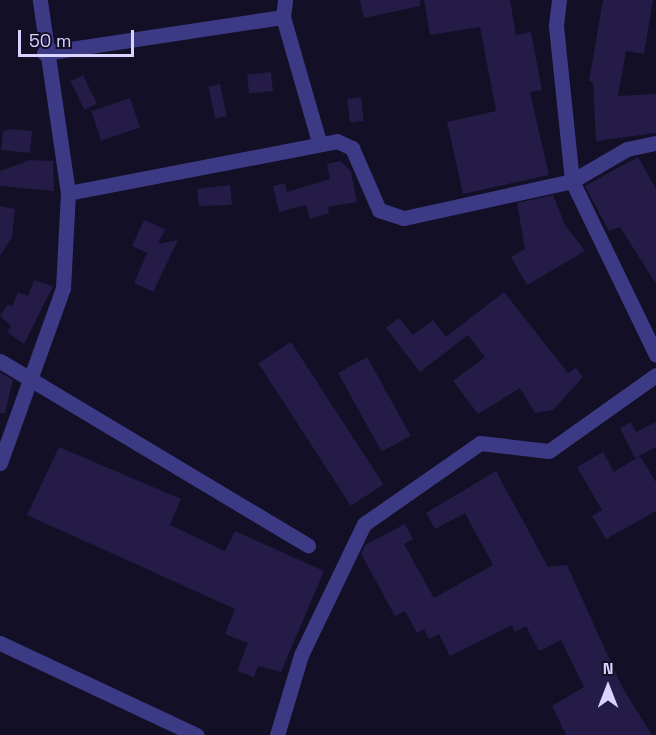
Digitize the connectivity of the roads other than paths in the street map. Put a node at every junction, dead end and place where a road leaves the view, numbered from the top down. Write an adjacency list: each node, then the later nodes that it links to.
1 (40, 0): 5 (street)
2 (285, 0): 4 (street)
3 (559, 0): 8 (street)
4 (283, 17): 5 (street); 6 (street)
5 (44, 53): 9 (street)
6 (319, 142): 8 (street); 9 (street)
7 (656, 143): 8 (street)
8 (572, 181): 10 (street)
9 (68, 193): 13 (street)
10 (656, 355)
11 (0, 361): 13 (street)
12 (656, 375): 18 (street)
13 (31, 378): 14 (street); 15 (street)
14 (0, 463)
15 (308, 545)
16 (0, 643): 17 (street)
17 (196, 735)
18 (277, 735)

